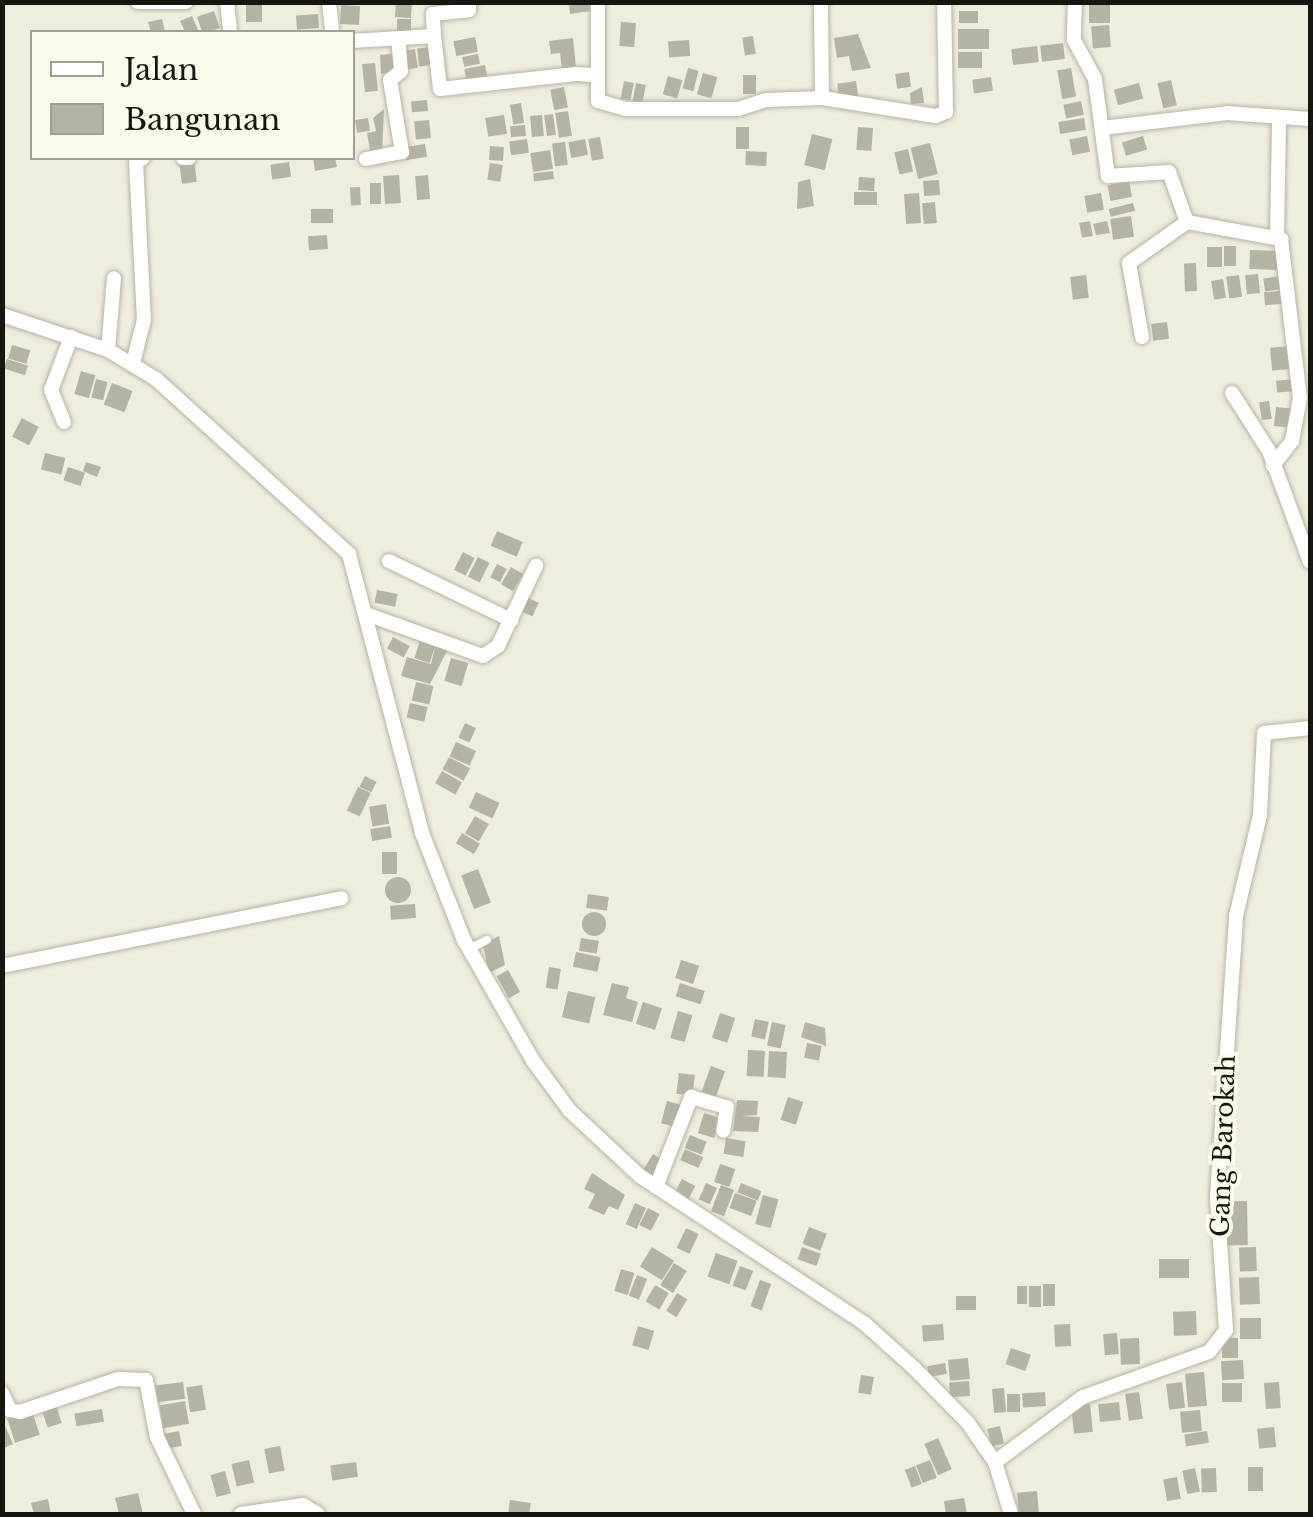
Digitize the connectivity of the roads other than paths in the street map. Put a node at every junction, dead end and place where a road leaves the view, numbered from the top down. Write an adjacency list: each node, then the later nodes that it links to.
1 (138, 2): 2 (street)
2 (186, 2)
3 (227, 2): 10 (street)
4 (329, 2): 11 (street)
5 (469, 2): 12 (street)
6 (598, 2): 15 (street)
7 (821, 2): 16 (street)
8 (944, 2): 16 (street)
9 (1075, 2): 19 (street)
10 (230, 30)
11 (332, 30)
12 (434, 36): 13 (street); 15 (street)
13 (398, 38): 14 (street); 21 (street)
14 (355, 41)
15 (598, 75): 16 (street)
16 (822, 98)
17 (1280, 116): 18 (street); 19 (street); 23 (street)
18 (1310, 119)
19 (1102, 128): 22 (street)
20 (140, 160): 29 (street)
21 (366, 160)
22 (1187, 222): 23 (street); 26 (street)
23 (1277, 236): 32 (street)
24 (114, 278): 28 (street)
25 (2, 316): 27 (street)
26 (1142, 336)
27 (71, 337): 28 (street); 31 (street)
28 (108, 350): 29 (street)
29 (133, 363): 36 (street)
30 (1232, 393): 32 (street)
31 (64, 422)
32 (1273, 465): 34 (street)
33 (389, 561): 37 (street)
34 (1310, 562)
35 (536, 566): 37 (street)
36 (369, 615): 37 (street); 41 (street)
37 (511, 620)
38 (1307, 729): 46 (street, Gang Barokah)
39 (341, 898): 42 (street)
40 (487, 940): 41 (lane)
41 (469, 949): 44 (street)
42 (2, 966)
43 (722, 1131): 44 (street)
44 (656, 1187): 46 (street)
45 (2, 1394): 47 (street)
46 (996, 1462): 50 (street)
47 (194, 1514)
48 (241, 1514): 49 (street)
49 (318, 1514)
50 (1011, 1514)

